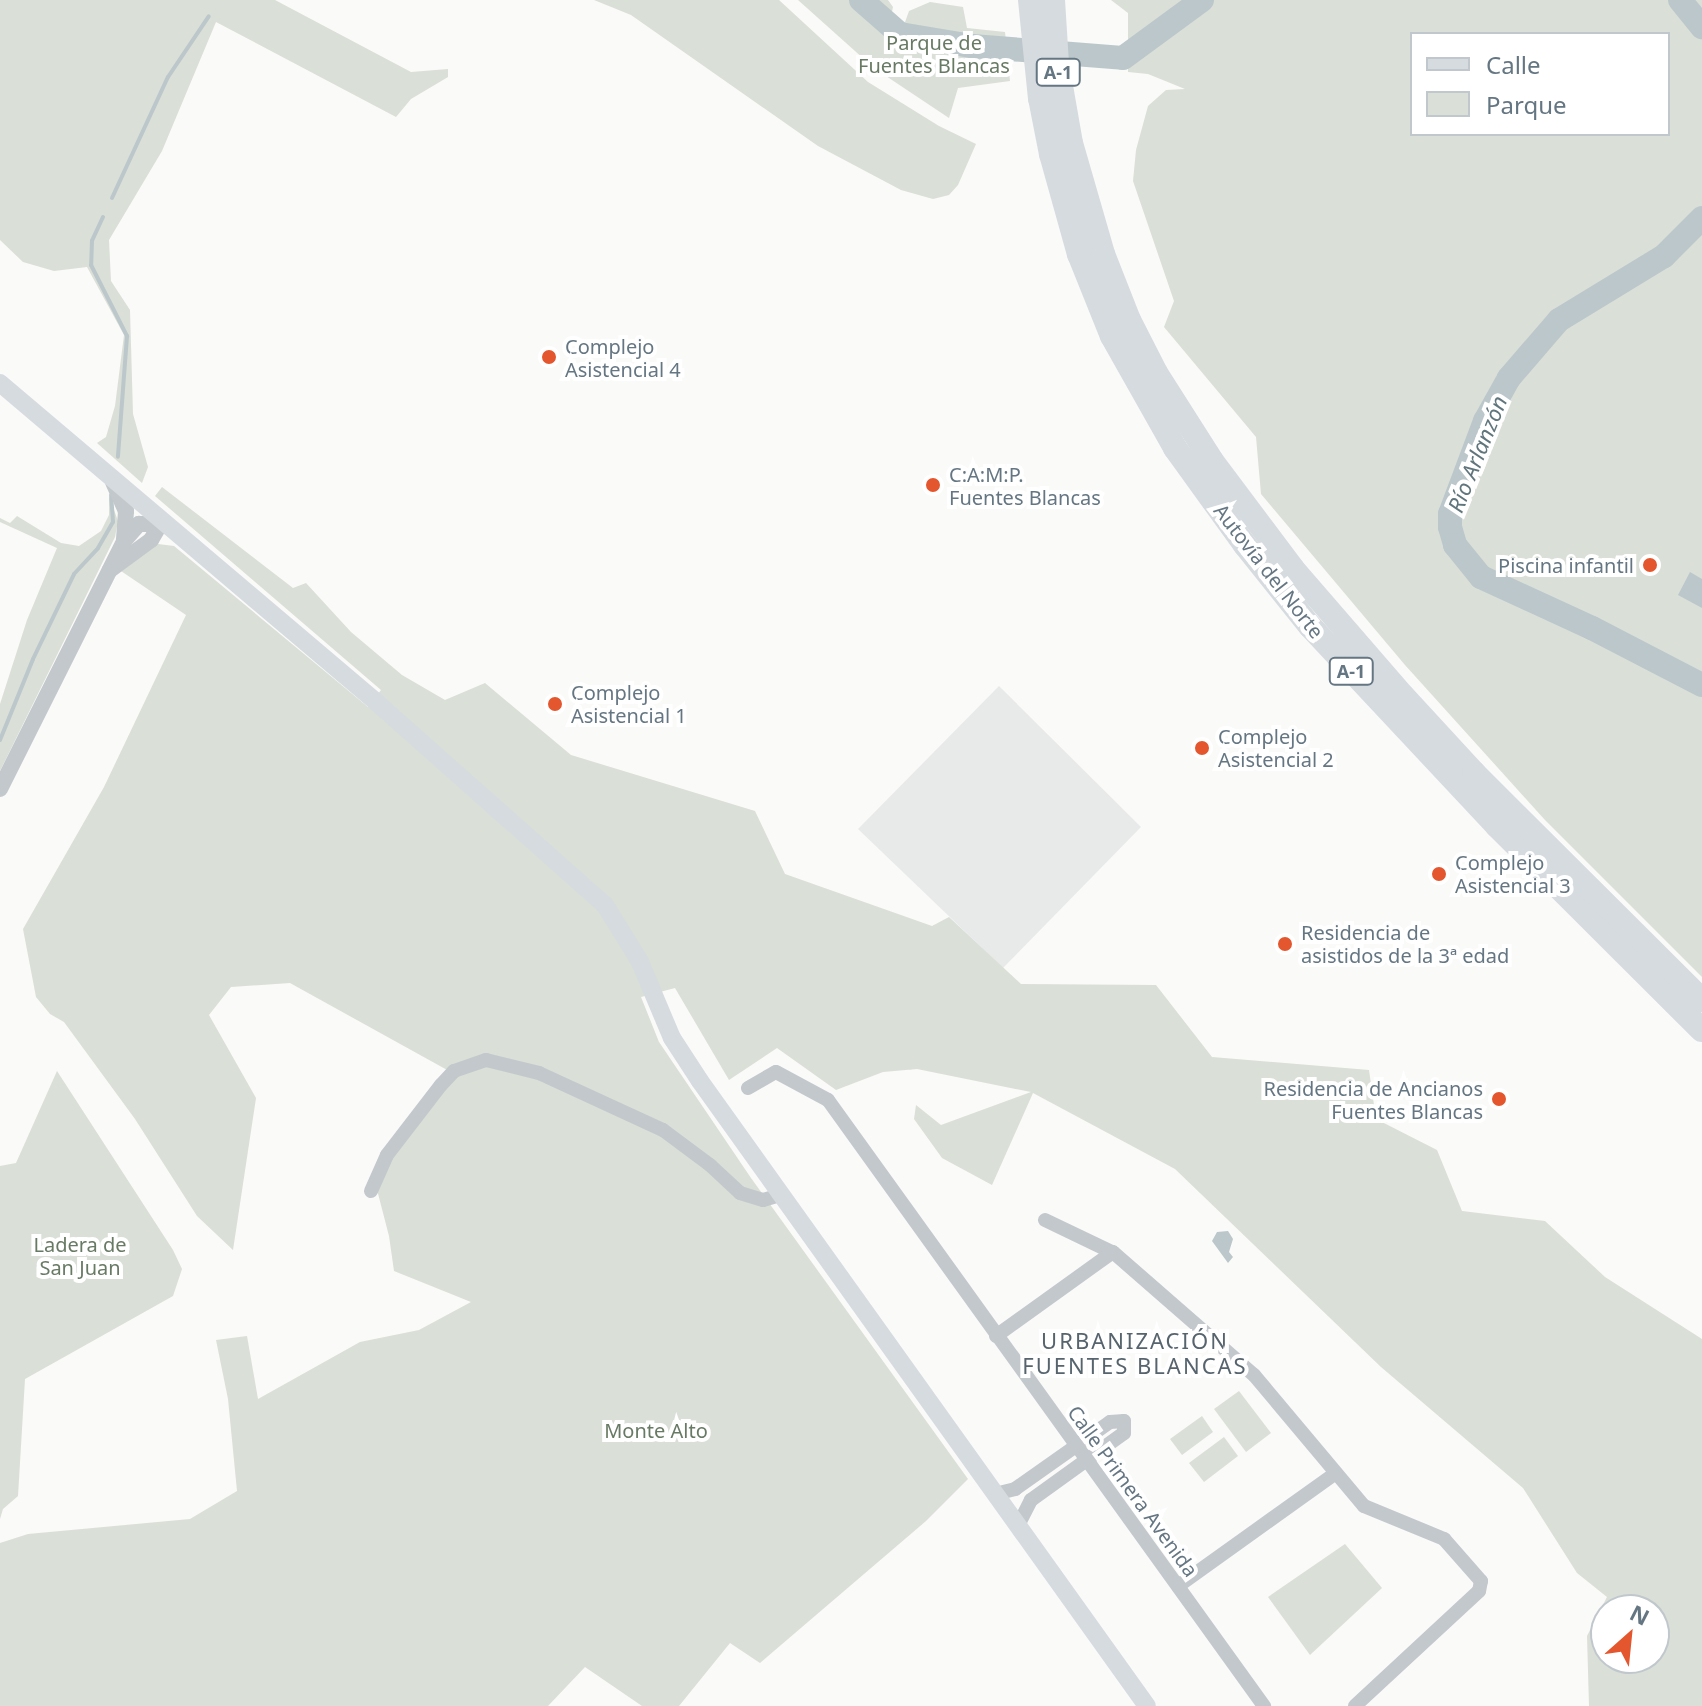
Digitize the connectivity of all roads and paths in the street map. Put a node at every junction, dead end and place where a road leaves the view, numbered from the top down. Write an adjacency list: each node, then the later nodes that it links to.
1 (1020, 0): 5 (highway)
2 (1030, 0): 5 (highway, Autovía del Norte / A-1)
3 (1053, 0): 5 (highway, Autovía del Norte / A-1)
4 (1063, 0): 5 (highway)
5 (1061, 149): 14 (highway, Autovía del Norte / A-1); 15 (highway, Autovía del Norte / A-1)
6 (0, 383): 7 (main road)
7 (110, 478): 8 (main road); 11 (street)
8 (159, 520): 9 (main road); 10 (street); 11 (street)
9 (182, 537): 10 (street); 18 (main road)
10 (151, 540): 12 (street)
11 (124, 541): 12 (street)
12 (109, 571): 13 (street)
13 (0, 789)
14 (1702, 1000)
15 (1702, 1030)
16 (748, 1088): 21 (street, Calle Primera Avenida)
17 (371, 1191): 18 (street)
18 (780, 1195): 25 (main road)
19 (1045, 1220): 20 (street)
20 (1113, 1252): 21 (street); 24 (street)
21 (996, 1336): 22 (street, Calle Primera Avenida)
22 (1077, 1446): 23 (street, Calle Primera Avenida); 23 (street); 25 (street)
23 (1087, 1460): 26 (street); 27 (street, Calle Primera Avenida)
24 (1336, 1473): 27 (street); 30 (street)
25 (995, 1494): 26 (main road)
26 (1018, 1525): 28 (main road)
27 (1178, 1586): 29 (street, Calle Primera Avenida)
28 (1147, 1706)
29 (1264, 1706)
30 (1355, 1706)

